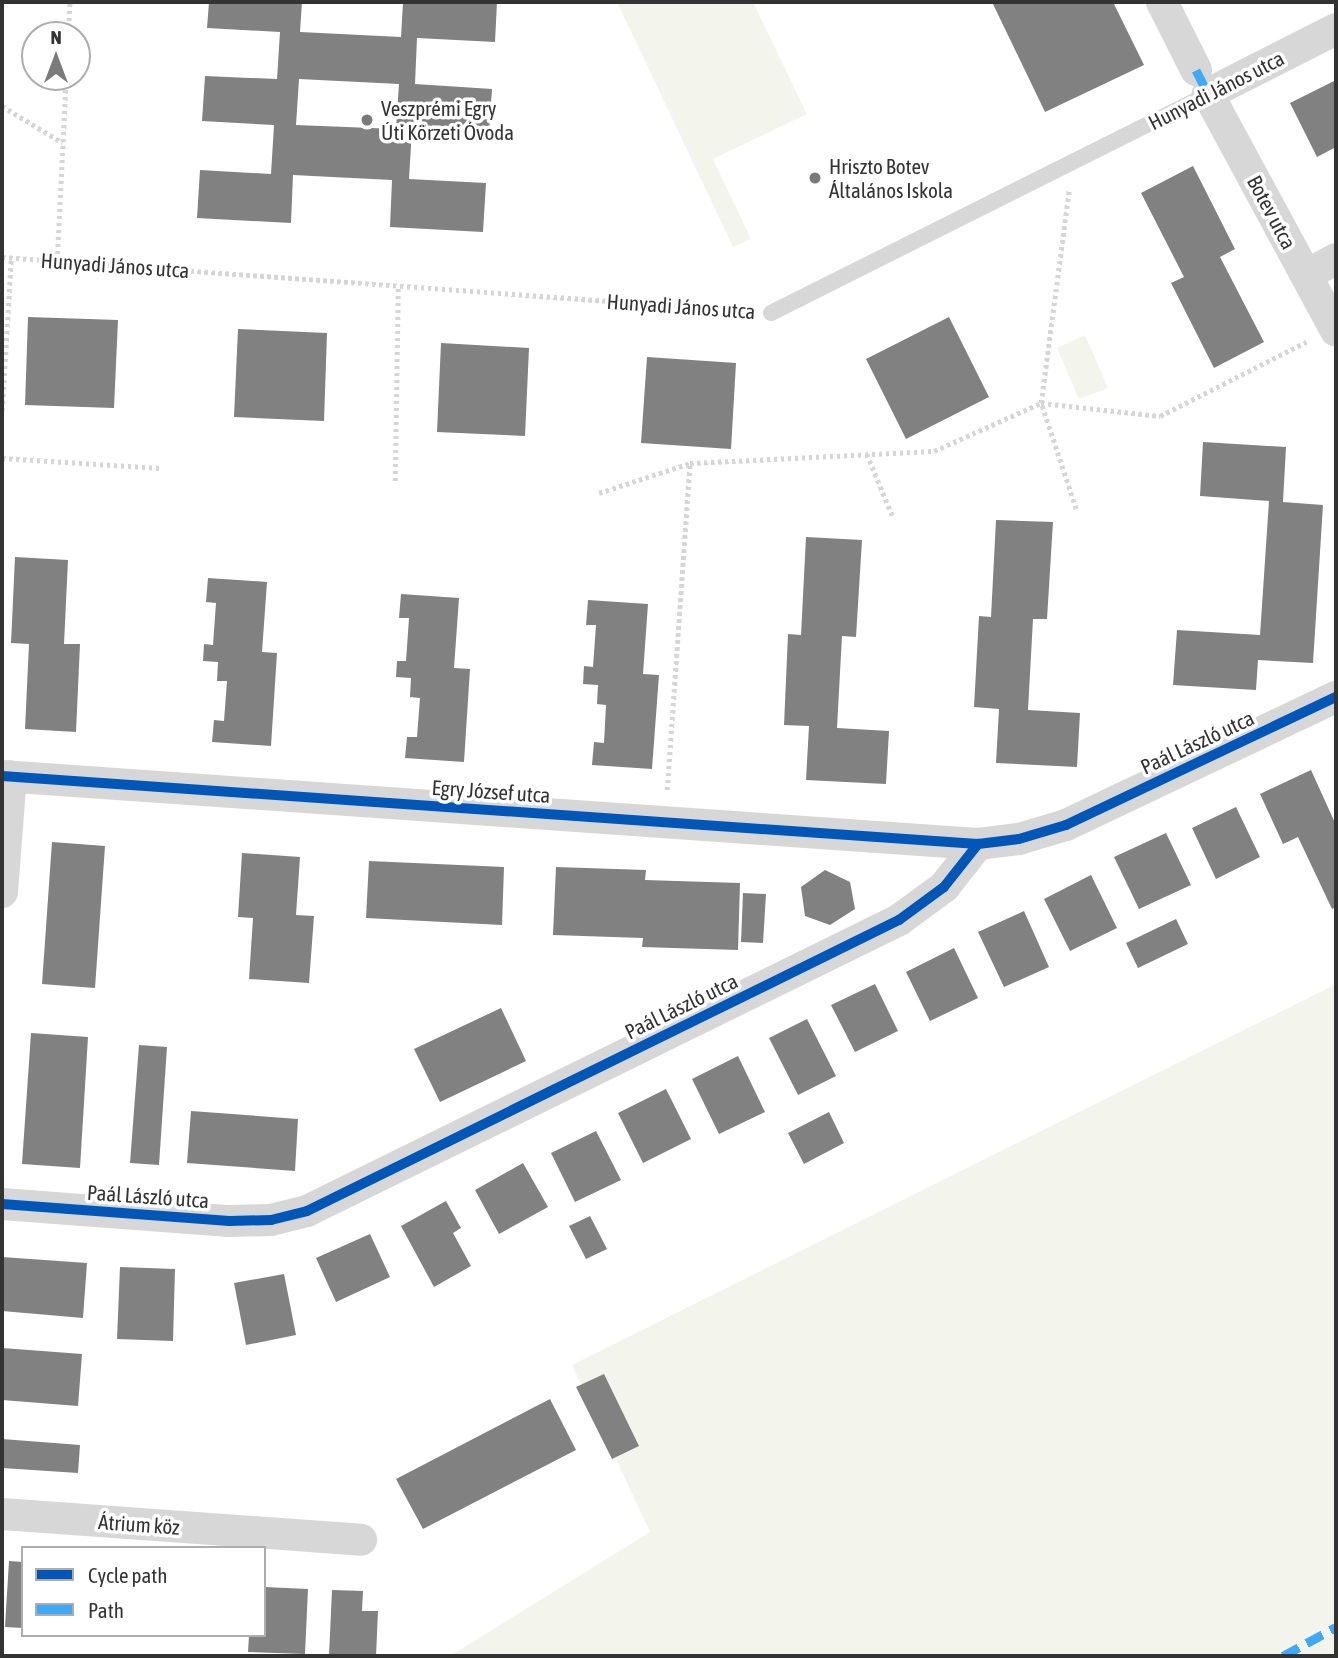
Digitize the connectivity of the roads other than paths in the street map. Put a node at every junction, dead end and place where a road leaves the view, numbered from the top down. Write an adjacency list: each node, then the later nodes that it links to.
1 (1162, 2): 3 (street, Botev utca)
2 (1336, 29): 3 (street, Hunyadi János utca)
3 (1202, 82): 5 (street, Botev utca); 6 (lane, Hunyadi János utca)
4 (1336, 259): 5 (street)
5 (1306, 275): 7 (street, Botev utca)
6 (771, 313)
7 (1335, 329)
8 (1336, 697): 10 (street, Paál László utca)
9 (6, 776): 10 (street, Egry József utca); 11 (street)
10 (978, 844): 12 (street, Paál László utca)
11 (2, 892)
12 (2, 1204)
13 (2, 1514): 14 (street, Átrium köz)
14 (360, 1540)

